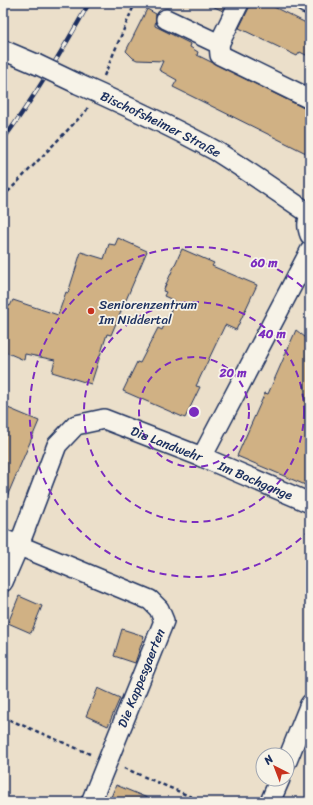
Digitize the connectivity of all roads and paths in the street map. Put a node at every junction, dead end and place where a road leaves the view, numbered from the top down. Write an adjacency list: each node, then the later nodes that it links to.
1 (135, 3): 8 (path)
2 (239, 3): 6 (street)
3 (305, 3): 4 (street)
4 (310, 6)
5 (166, 19): 6 (street)
6 (219, 44): 9 (street)
7 (3, 50): 8 (street, Bischofsheimer Straße, bridge)
8 (97, 92): 10 (path); 11 (street, Bischofsheimer Straße)
9 (310, 99)
10 (3, 198)
11 (310, 215): 12 (street)
12 (310, 234)
13 (310, 251): 14 (street, Die Landwehr)
14 (202, 457): 15 (street, Im Bachgange); 16 (street, Die Landwehr)
15 (310, 503)
16 (11, 542): 17 (street, Die Landwehr); 21 (street, Die Kappesgaerten)
17 (3, 582)
18 (310, 704): 19 (street)
19 (293, 747)
20 (277, 787): 22 (street)
21 (91, 802)
22 (270, 802)

